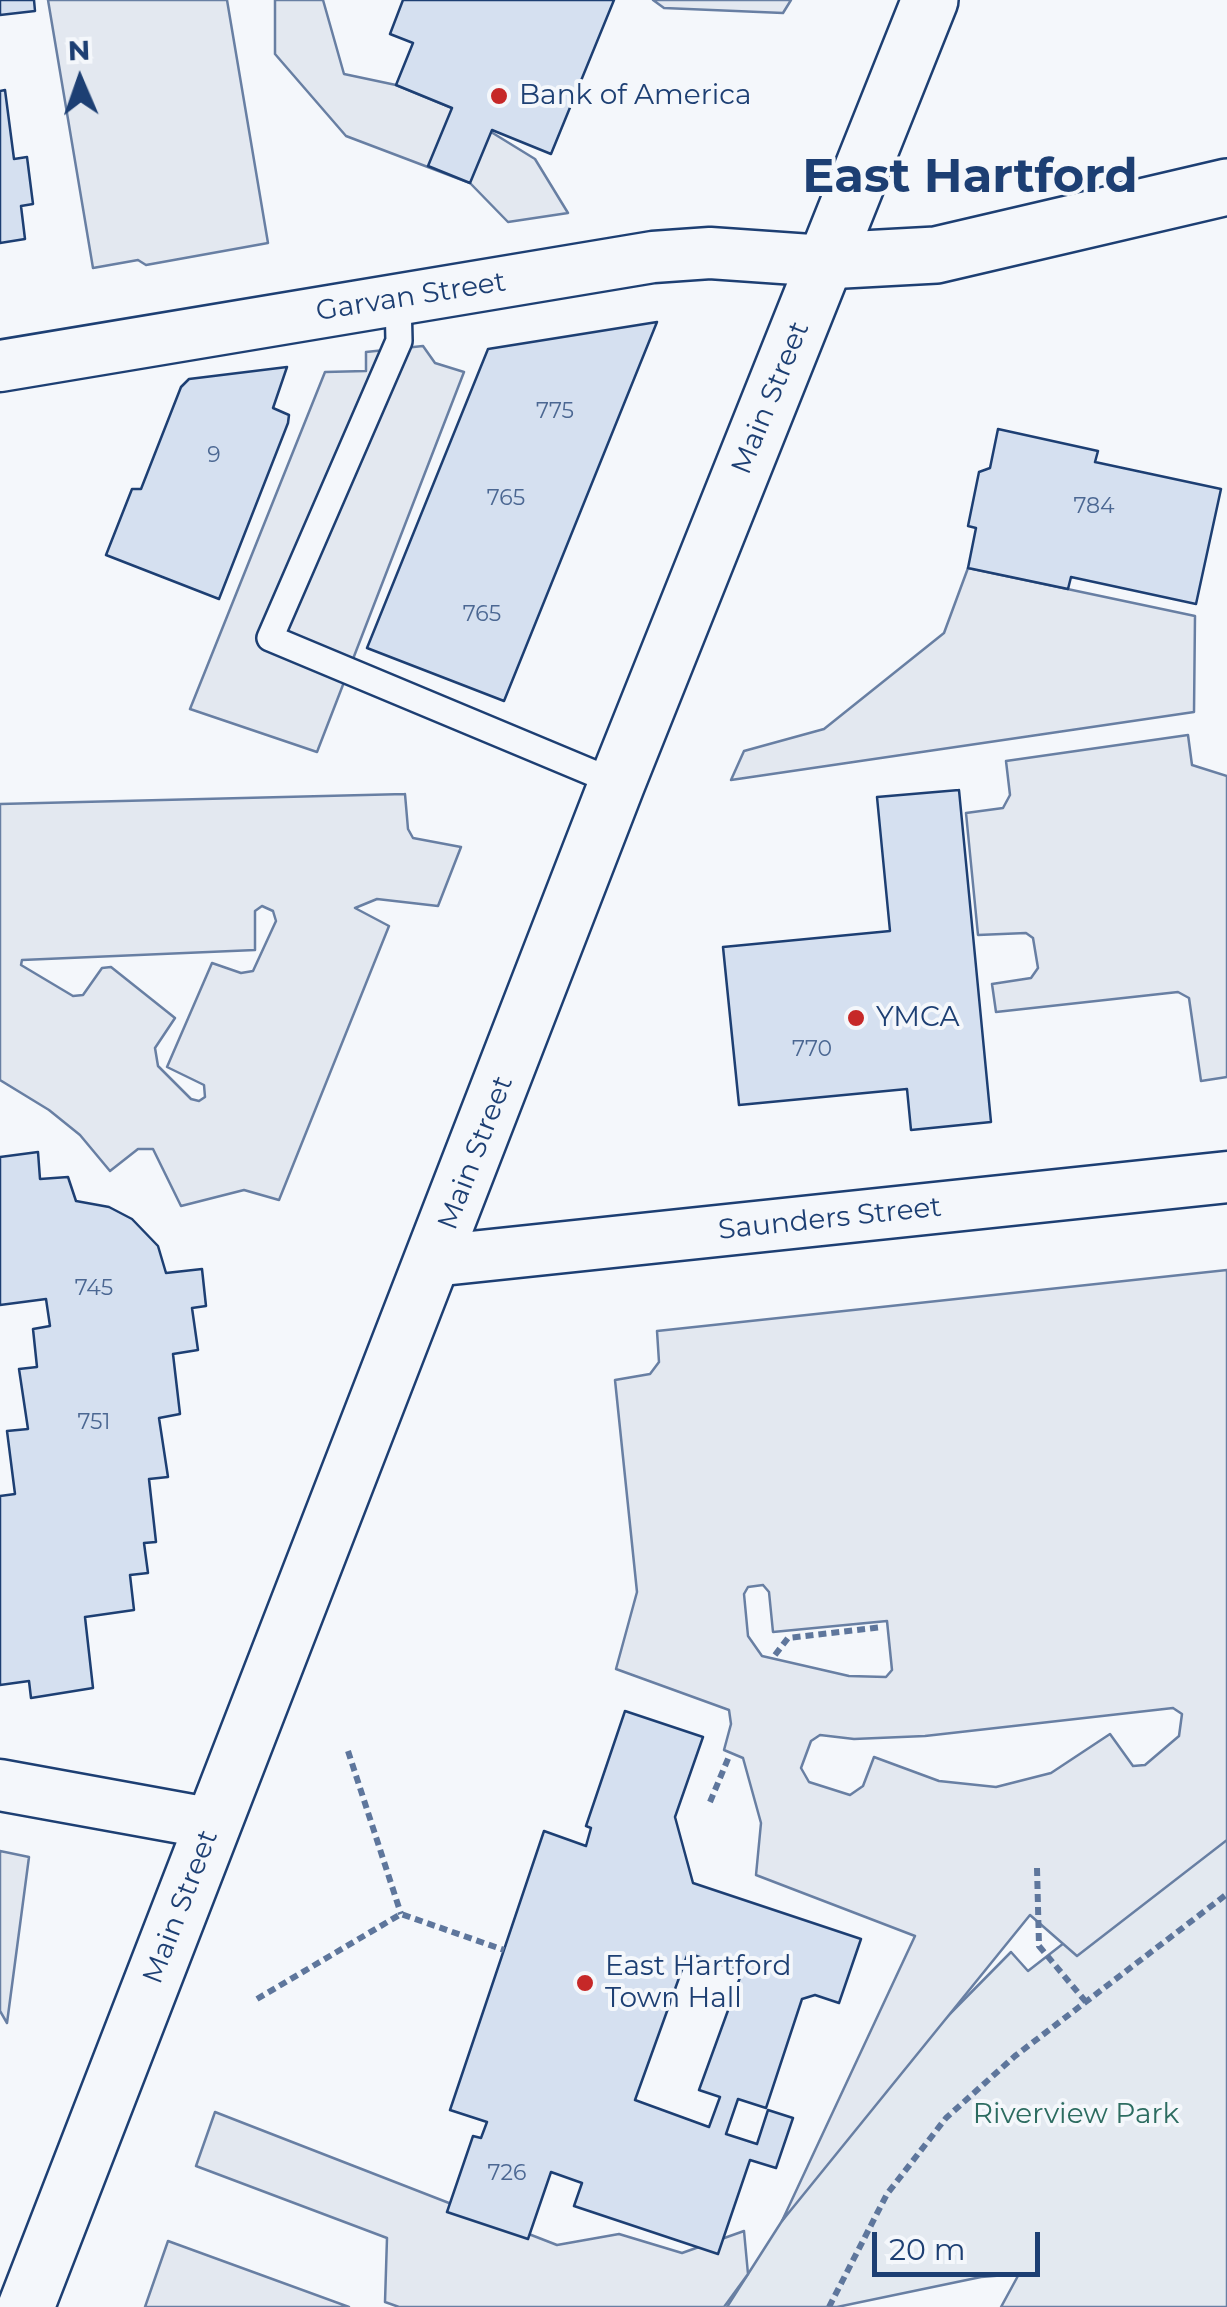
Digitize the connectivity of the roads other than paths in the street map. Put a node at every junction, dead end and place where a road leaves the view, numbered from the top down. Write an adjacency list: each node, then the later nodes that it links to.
1 (930, 0): 3 (main road, Main Street)
2 (1227, 187): 3 (main road)
3 (825, 261): 4 (street, Garvan Street); 6 (main road, Main Street)
4 (398, 299): 5 (street, Garvan Street); 6 (lane)
5 (0, 366)
6 (617, 783): 8 (main road, Main Street)
7 (1227, 1176): 8 (street, Saunders Street)
8 (433, 1261): 10 (main road, Main Street)
9 (0, 1785): 10 (street)
10 (214, 1824): 11 (main road, Main Street)
11 (26, 2307)

